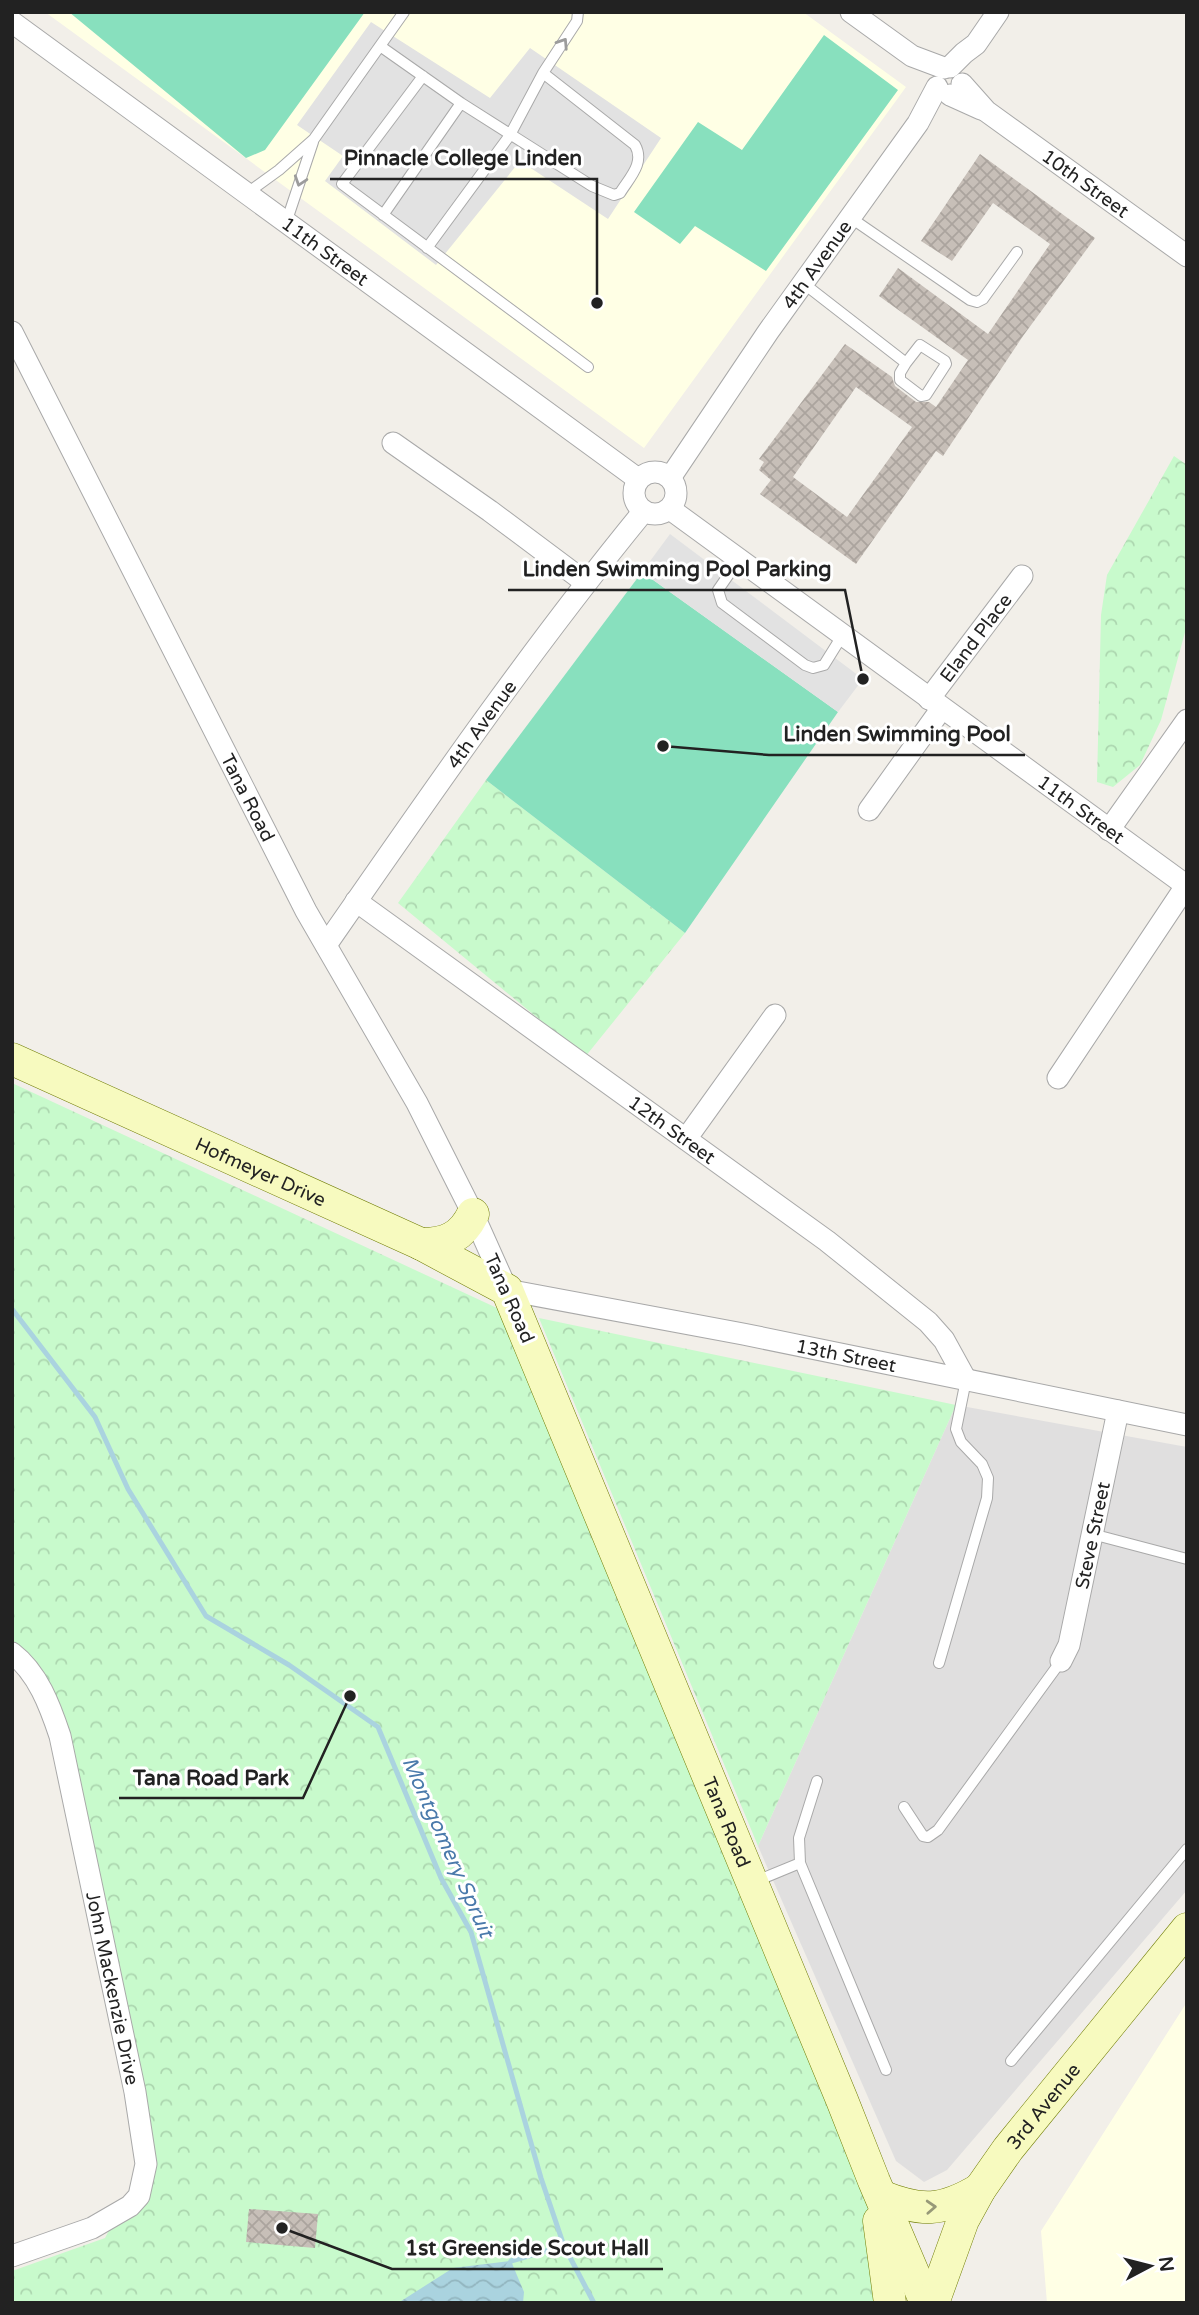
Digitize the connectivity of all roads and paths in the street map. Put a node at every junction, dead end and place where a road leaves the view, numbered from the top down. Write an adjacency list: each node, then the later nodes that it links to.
1 (404, 12): 6 (lane)
2 (578, 12): 7 (lane, one-way to 2)
3 (852, 12): 9 (street, 10th Street)
4 (998, 12): 9 (street, 4th Avenue)
5 (12, 22): 13 (street, 11th Street)
6 (380, 46): 8 (lane); 12 (lane)
7 (543, 73): 11 (lane); 11 (lane)
8 (424, 76): 10 (lane); 14 (lane)
9 (948, 82): 15 (street, 4th Avenue); 19 (street, 10th Street)
10 (461, 103): 11 (lane); 14 (lane)
11 (510, 135): 17 (lane)
12 (314, 139): 13 (lane); 16 (lane, one-way to 16)
13 (246, 194): 16 (street, 11th Street)
14 (383, 215): 17 (lane)
15 (851, 218): 18 (lane); 20 (street, 4th Avenue)
16 (286, 224): 26 (street, 11th Street)
17 (427, 247): 23 (lane)
18 (1017, 252)
19 (1187, 256)
20 (803, 283): 22 (lane); 25 (street, 4th Avenue)
21 (12, 332): 39 (street, Tana Road)
22 (906, 363): 22 (lane)
23 (588, 367)
24 (393, 443): 31 (street)
25 (670, 478): 26 (street); 27 (street)
26 (638, 480): 28 (street)
27 (670, 509): 28 (street); 29 (street, 11th Street)
28 (643, 512): 31 (street, 4th Avenue)
29 (738, 561): 32 (street, 11th Street); 32 (lane)
30 (1021, 576): 33 (street, Eland Place)
31 (585, 582): 38 (street, 4th Avenue)
32 (842, 636): 33 (street, 11th Street)
33 (935, 704): 35 (street, Eland Place); 36 (street, 11th Street)
34 (1187, 720): 36 (street)
35 (869, 810)
36 (1109, 830): 37 (street, 11th Street)
37 (1186, 886): 42 (street)
38 (356, 901): 39 (street, 4th Avenue); 43 (street, 12th Street)
39 (326, 944): 44 (street, Tana Road)
40 (775, 1015): 43 (street)
41 (12, 1059): 45 (main road, Hofmeyer Drive)
42 (1058, 1078)
43 (686, 1139): 47 (street, 12th Street)
44 (472, 1214): 45 (main road); 46 (street, Tana Road)
45 (421, 1244): 46 (main road, Hofmeyer Drive)
46 (507, 1290): 47 (street, 13th Street); 59 (main road, Tana Road)
47 (966, 1380): 48 (street, 13th Street); 54 (lane)
48 (1118, 1411): 49 (street, 13th Street); 50 (street, Steve Street)
49 (1187, 1425)
50 (1092, 1534): 51 (lane); 53 (street, Steve Street)
51 (1187, 1559)
52 (12, 1653): 65 (street, John Mackenzie Drive)
53 (1061, 1661): 56 (lane)
54 (939, 1663)
55 (817, 1781): 58 (lane)
56 (904, 1807)
57 (1187, 1849): 61 (lane)
58 (800, 1863): 59 (lane); 62 (lane)
59 (752, 1883): 63 (main road, Tana Road)
60 (1185, 1934): 64 (main road, 3rd Avenue)
61 (1011, 2061)
62 (886, 2070)
63 (877, 2189): 64 (main road, one-way to 64); 66 (main road); 67 (main road, Tana Road)
64 (979, 2189): 68 (main road, 3rd Avenue)
65 (12, 2256)
66 (890, 2303)
67 (926, 2303)
68 (933, 2303)

